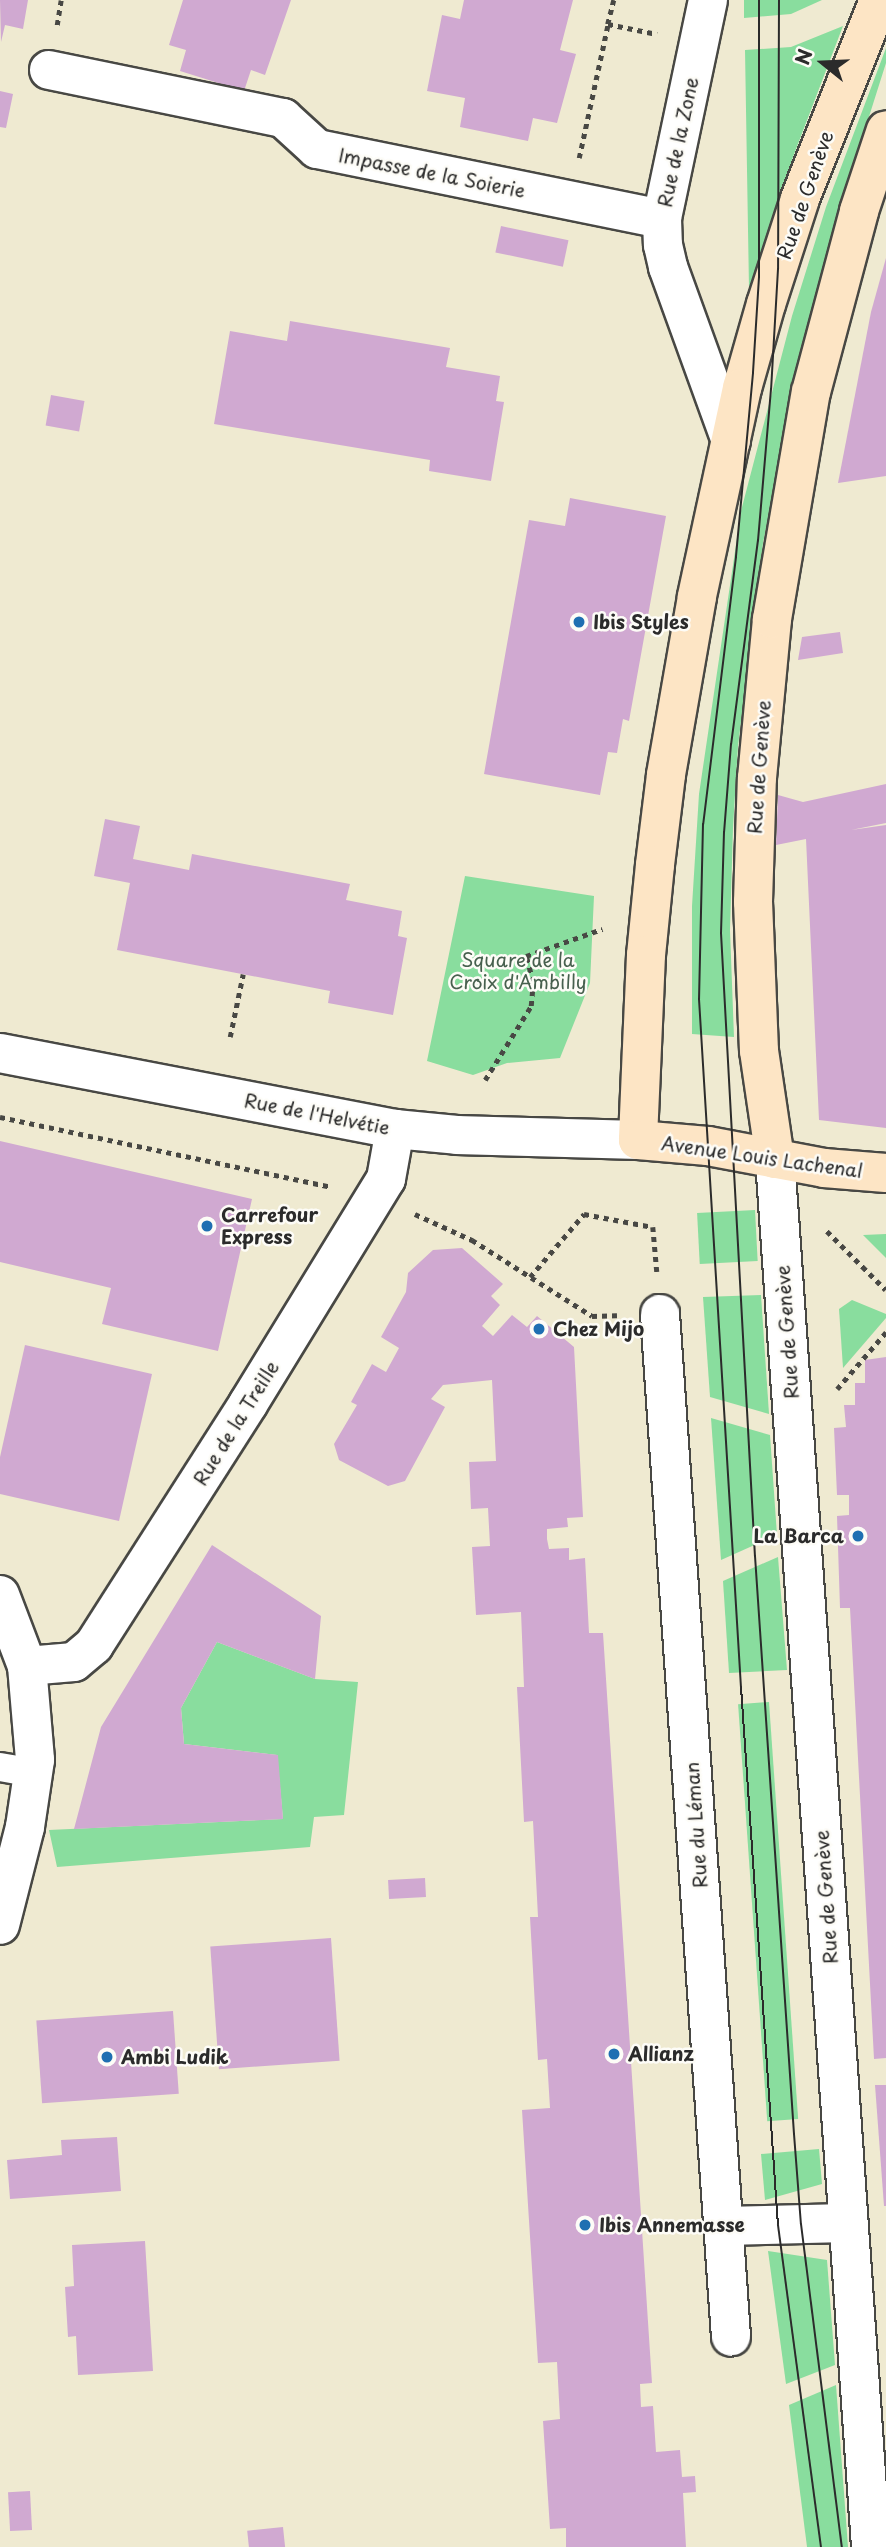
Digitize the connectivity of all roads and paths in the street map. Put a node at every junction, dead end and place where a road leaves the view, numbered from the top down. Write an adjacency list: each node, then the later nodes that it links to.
1 (708, 0): 7 (street, Rue de la Zone)
2 (879, 0): 8 (main road, Rue de Genève)
3 (608, 24): 6 (path)
4 (49, 70): 6 (street, Impasse de la Soierie)
5 (886, 130): 17 (main road, Rue de Genève)
6 (570, 200): 7 (street, Impasse de la Soierie)
7 (662, 219): 8 (street, Rue de la Zone)
8 (731, 441): 16 (main road, Rue de Genève)
9 (609, 926): 13 (path)
10 (243, 974): 11 (path)
11 (230, 1037)
12 (0, 1053): 15 (street, Rue de l'Helvétie)
13 (485, 1080)
14 (0, 1116): 19 (path)
15 (395, 1129): 16 (street, Rue de l'Helvétie); 19 (street, Rue de la Treille)
16 (638, 1140): 17 (main road, Avenue Louis Lachenal)
17 (775, 1159): 18 (main road, Avenue Louis Lachenal); 30 (street, Rue de Genève)
18 (886, 1173)
19 (375, 1196): 21 (path); 27 (street, Rue de la Treille)
20 (821, 1226): 22 (path)
21 (530, 1278): 23 (path); 23 (path)
22 (886, 1290)
23 (660, 1314): 31 (street, Rue du Léman)
24 (886, 1332): 25 (path)
25 (835, 1391)
26 (0, 1595): 27 (street)
27 (27, 1666): 28 (street)
28 (17, 1770): 29 (street)
29 (0, 1925)
30 (848, 2223): 31 (street); 33 (street, Rue de Genève)
31 (723, 2226): 32 (street, Rue du Léman)
32 (731, 2336)
33 (871, 2547)

